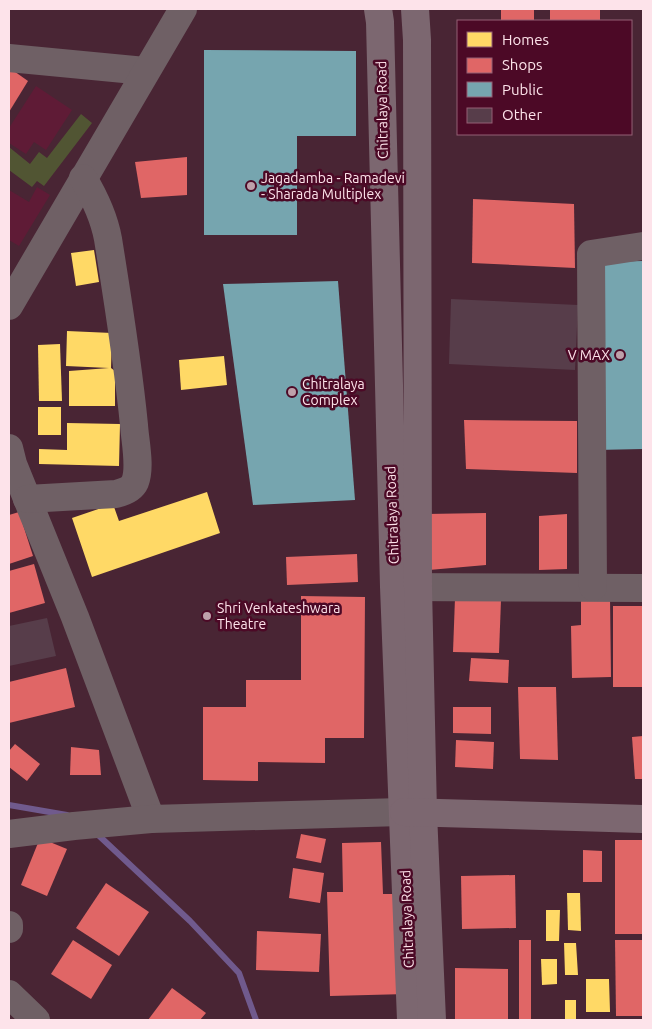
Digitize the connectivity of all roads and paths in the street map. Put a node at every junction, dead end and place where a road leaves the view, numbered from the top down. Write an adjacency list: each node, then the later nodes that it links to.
1 (183, 9): 5 (street)
2 (415, 9): 11 (main road, Chitralaya Road)
3 (375, 13): 11 (main road, Chitralaya Road)
4 (9, 58): 5 (street)
5 (145, 71): 6 (street)
6 (84, 178): 8 (street); 10 (street)
7 (643, 246): 12 (street)
8 (9, 306)
9 (10, 458): 10 (street)
10 (27, 498): 15 (street)
11 (406, 587): 12 (street); 14 (main road, Chitralaya Road)
12 (593, 587): 13 (street)
13 (643, 588)
14 (413, 812): 15 (street); 16 (main road); 22 (main road, Chitralaya Road); 23 (main road, Chitralaya Road)
15 (150, 819): 17 (street)
16 (643, 819)
17 (9, 834)
18 (9, 925): 19 (street)
19 (9, 929)
20 (9, 994): 21 (street)
21 (36, 1020)
22 (411, 1020)
23 (432, 1020)

